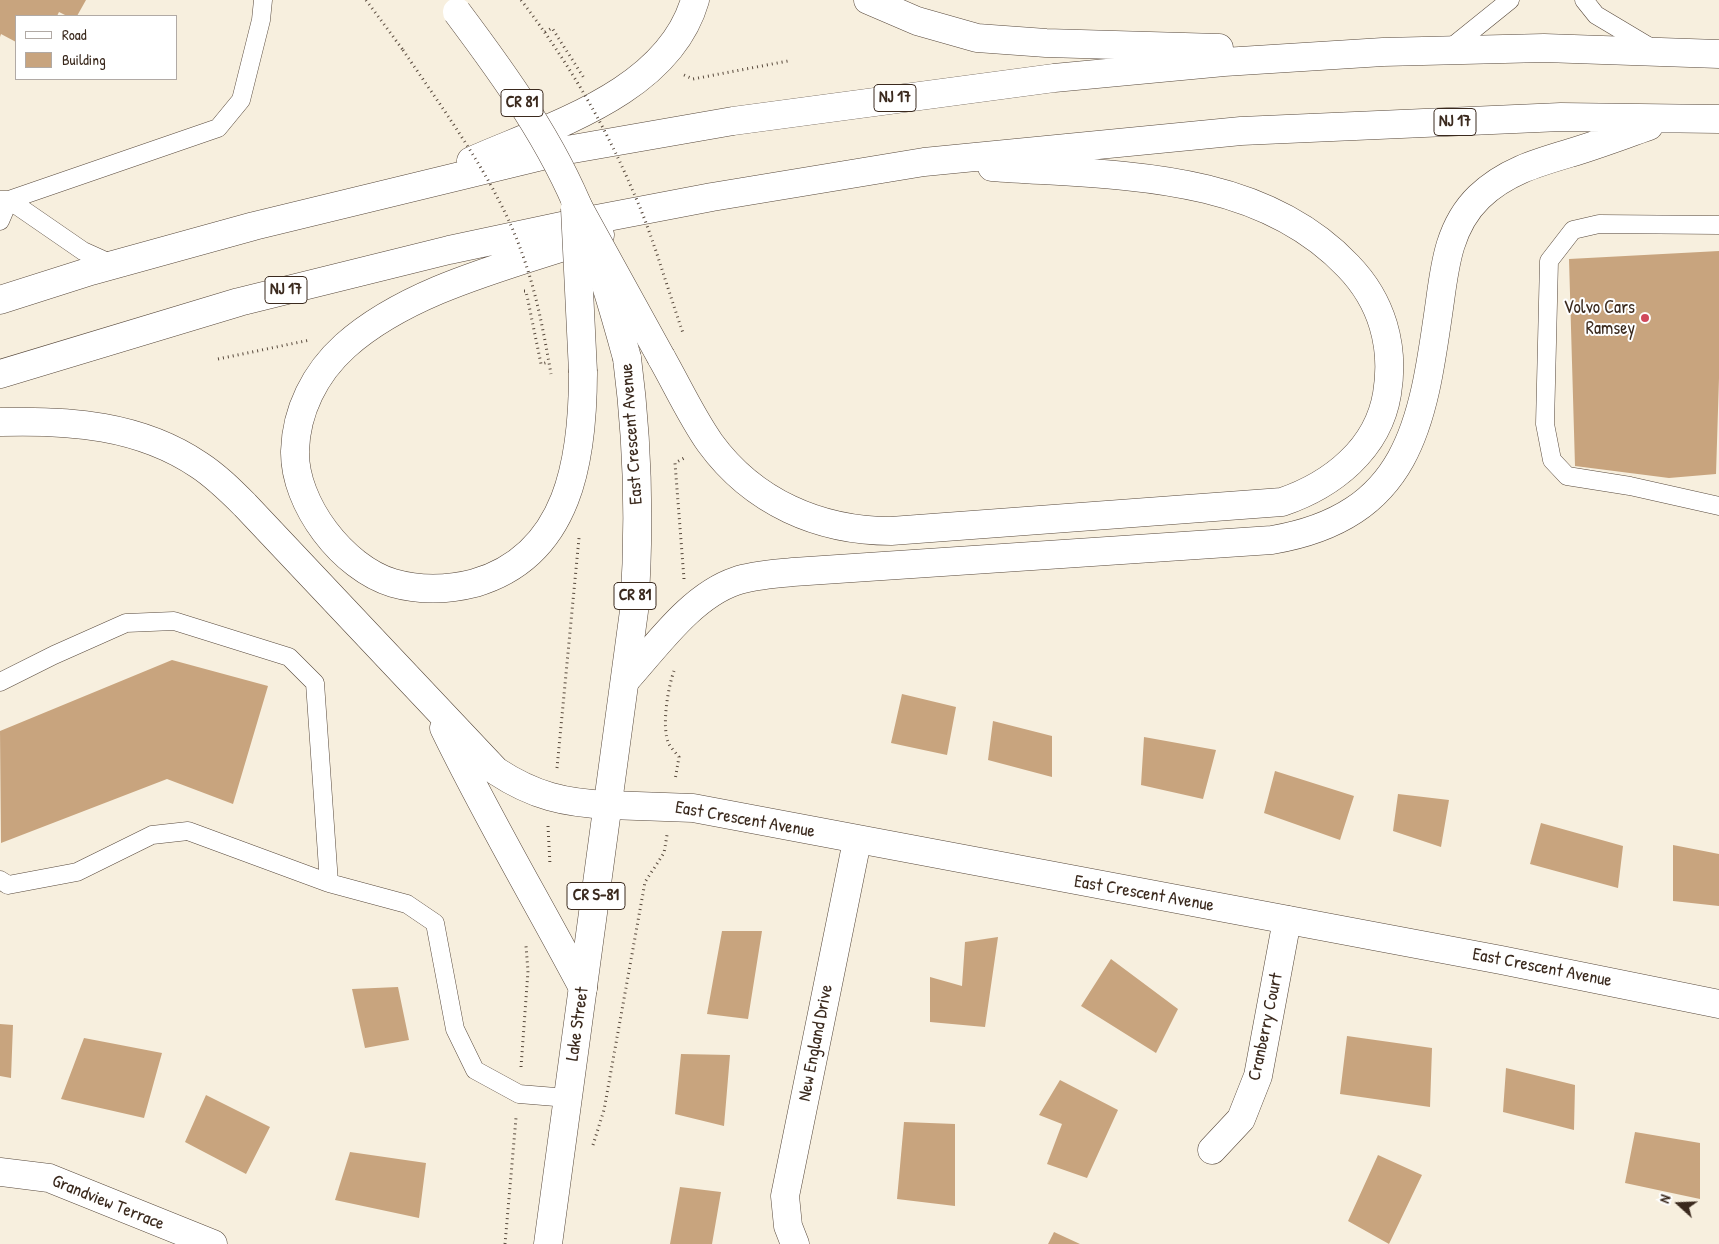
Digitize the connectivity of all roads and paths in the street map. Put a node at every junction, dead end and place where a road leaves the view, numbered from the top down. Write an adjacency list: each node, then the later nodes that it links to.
1 (263, 0): 20 (lane)
2 (366, 0): 30 (path, bridge)
3 (521, 0): 9 (path, bridge)
4 (696, 0): 18 (main road)
5 (868, 0): 10 (main road)
6 (1510, 0): 11 (lane)
7 (1584, 0): 12 (lane)
8 (452, 4): 21 (main road, East Crescent Avenue / CR 81, bridge)
9 (546, 32): 14 (path); 27 (path, bridge)
10 (1383, 52): 11 (main road, NJ 17); 18 (main road, NJ 17)
11 (1445, 52): 12 (main road, NJ 17)
12 (1660, 53): 13 (main road, NJ 17)
13 (1719, 54)
14 (586, 82)
15 (1719, 119): 16 (main road, NJ 17)
16 (1668, 120): 17 (main road, NJ 17); 35 (main road)
17 (924, 162): 19 (main road, NJ 17); 21 (main road, bridge)
18 (398, 192): 24 (main road, NJ 17)
19 (712, 197): 28 (main road); 31 (main road, NJ 17)
20 (4, 200): 22 (lane); 24 (lane)
21 (575, 201): 28 (main road, bridge); 35 (main road, East Crescent Avenue / CR 81, bridge)
22 (0, 221)
23 (1719, 225): 34 (lane)
24 (115, 265): 26 (main road, NJ 17)
25 (526, 291): 30 (path)
26 (0, 300)
27 (684, 334)
28 (344, 347): 29 (path)
29 (218, 359)
30 (549, 362): 32 (path, bridge)
31 (0, 374)
32 (551, 374)
33 (0, 422): 37 (main road)
34 (1719, 506)
35 (625, 681): 38 (main road, East Crescent Avenue / CR 81)
36 (0, 682): 41 (lane)
37 (432, 702): 38 (main road); 43 (main road)
38 (609, 805): 39 (main road, East Crescent Avenue); 43 (main road, Lake Street / CR S-81)
39 (857, 841): 42 (main road, East Crescent Avenue); 50 (main road, New England Drive)
40 (0, 880): 41 (lane)
41 (329, 882): 45 (lane)
42 (1287, 920): 44 (main road, East Crescent Avenue); 46 (main road, Cranberry Court)
43 (583, 988): 45 (main road, Lake Street / CR S-81)
44 (1719, 1004)
45 (568, 1098): 49 (main road, Lake Street / CR S-81)
46 (1212, 1150)
47 (0, 1172): 48 (main road, Grandview Terrace)
48 (213, 1244)
49 (548, 1244)
50 (796, 1244)

